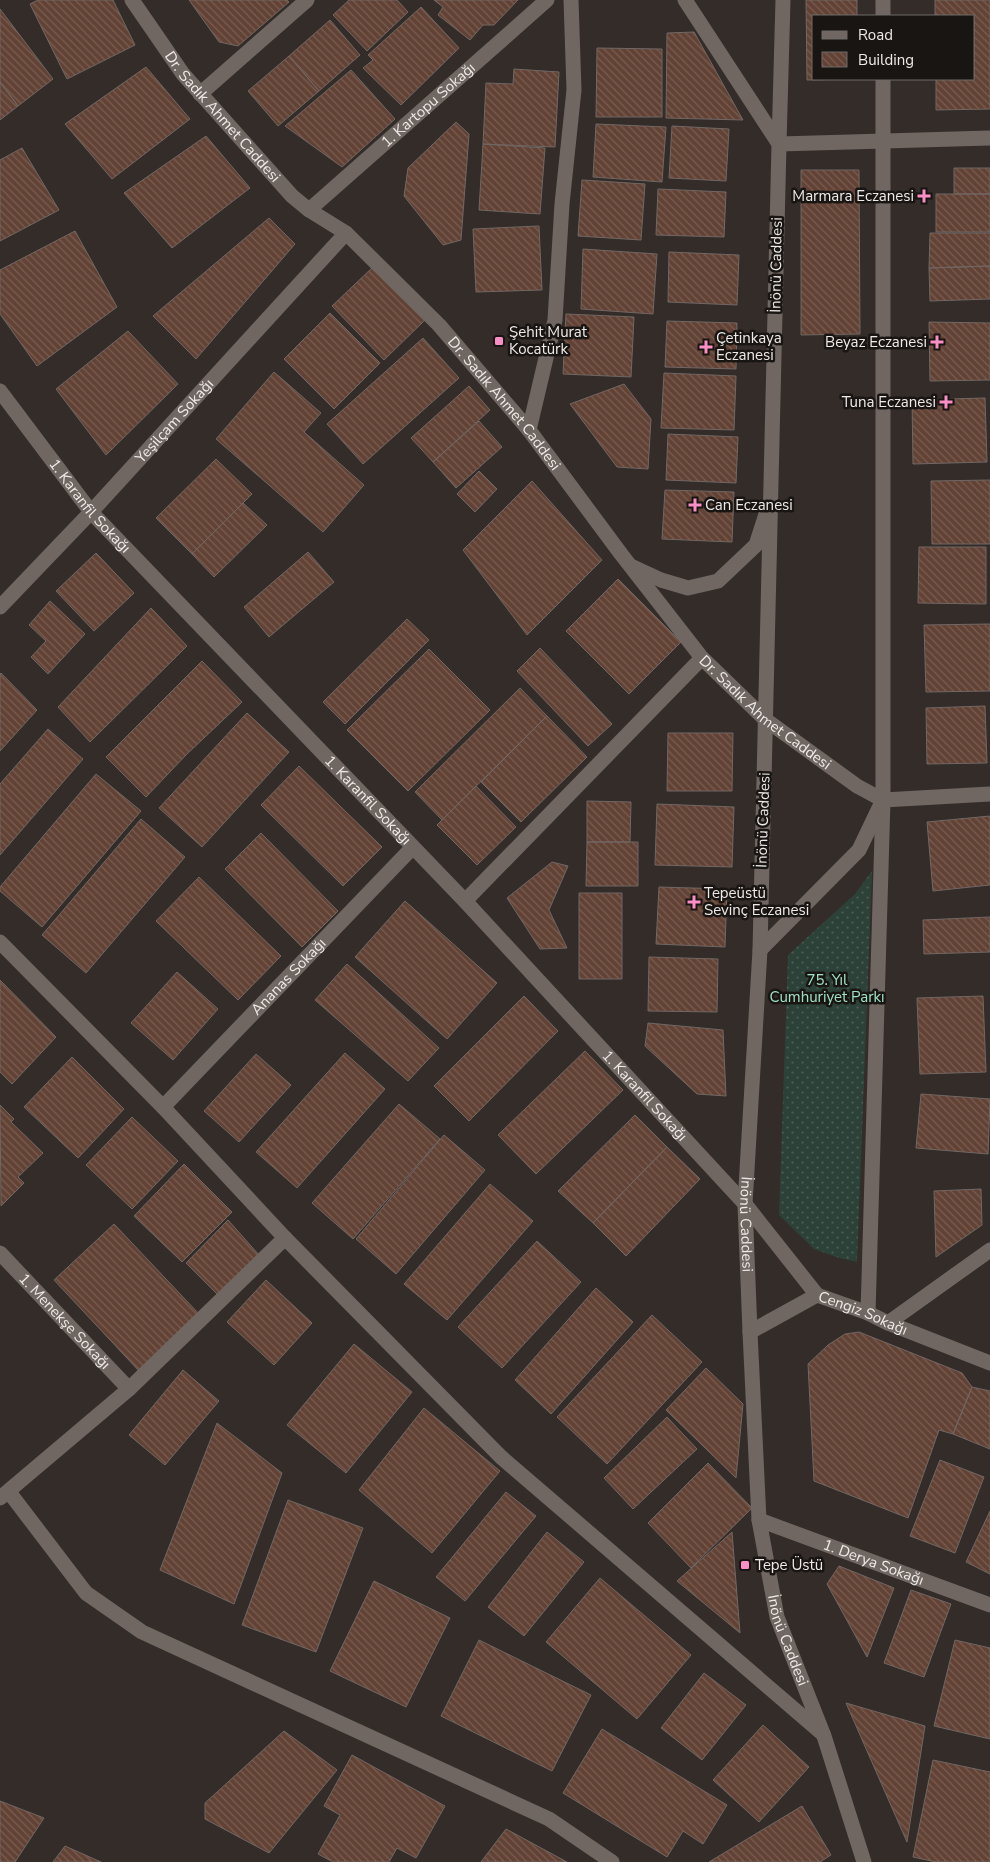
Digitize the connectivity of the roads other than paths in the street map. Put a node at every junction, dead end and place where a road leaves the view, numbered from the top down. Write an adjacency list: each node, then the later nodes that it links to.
1 (132, 0): 10 (street, Dr. Sadık Ahmet Caddesi)
2 (307, 0): 10 (street)
3 (547, 0): 14 (street, 1. Kartopu Sokağı)
4 (571, 0): 17 (street)
5 (685, 0): 13 (street)
6 (783, 0): 13 (street, İnönü Caddesi)
7 (884, 0): 8 (street)
8 (884, 15)
9 (883, 80): 12 (street)
10 (200, 94): 14 (street, Dr. Sadık Ahmet Caddesi)
11 (990, 138): 12 (street)
12 (883, 141): 13 (street); 25 (street)
13 (778, 144): 18 (street, İnönü Caddesi)
14 (309, 210): 15 (street, Dr. Sadık Ahmet Caddesi)
15 (346, 233): 17 (street, Dr. Sadık Ahmet Caddesi); 19 (street, Yeşilçam Sokağı)
16 (0, 391): 19 (street, 1. Karanfil Sokağı)
17 (529, 430): 20 (street, Dr. Sadık Ahmet Caddesi)
18 (771, 498): 20 (street); 23 (street, İnönü Caddesi)
19 (91, 512): 21 (street, Yeşilçam Sokağı); 26 (street, 1. Karanfil Sokağı)
20 (630, 565): 22 (street, Dr. Sadık Ahmet Caddesi)
21 (0, 607)
22 (702, 658): 23 (street, Dr. Sadık Ahmet Caddesi); 27 (street)
23 (766, 720): 25 (street, Dr. Sadık Ahmet Caddesi); 29 (street, İnönü Caddesi)
24 (990, 794): 25 (street)
25 (882, 800): 29 (street); 36 (street)
26 (413, 847): 27 (street, 1. Karanfil Sokağı); 30 (street, Ananas Sokağı)
27 (465, 901): 31 (street, 1. Karanfil Sokağı)
28 (0, 942): 30 (street)
29 (760, 950): 31 (street, İnönü Caddesi)
30 (163, 1107): 32 (street)
31 (745, 1204): 35 (street, Cengiz Sokağı); 38 (street, İnönü Caddesi)
32 (285, 1238): 40 (street); 44 (street)
33 (990, 1250): 37 (street)
34 (0, 1252): 40 (street, 1. Menekşe Sokağı)
35 (817, 1295): 36 (street, Cengiz Sokağı); 38 (street)
36 (868, 1312): 37 (street, Cengiz Sokağı)
37 (888, 1323): 39 (street, Cengiz Sokağı)
38 (750, 1332): 42 (street, İnönü Caddesi)
39 (990, 1363)
40 (129, 1389): 41 (street)
41 (4, 1495): 45 (street)
42 (759, 1520): 43 (street, 1. Derya Sokağı); 44 (street, İnönü Caddesi)
43 (990, 1605)
44 (824, 1736): 46 (street, İnönü Caddesi)
45 (612, 1862)
46 (864, 1862)

